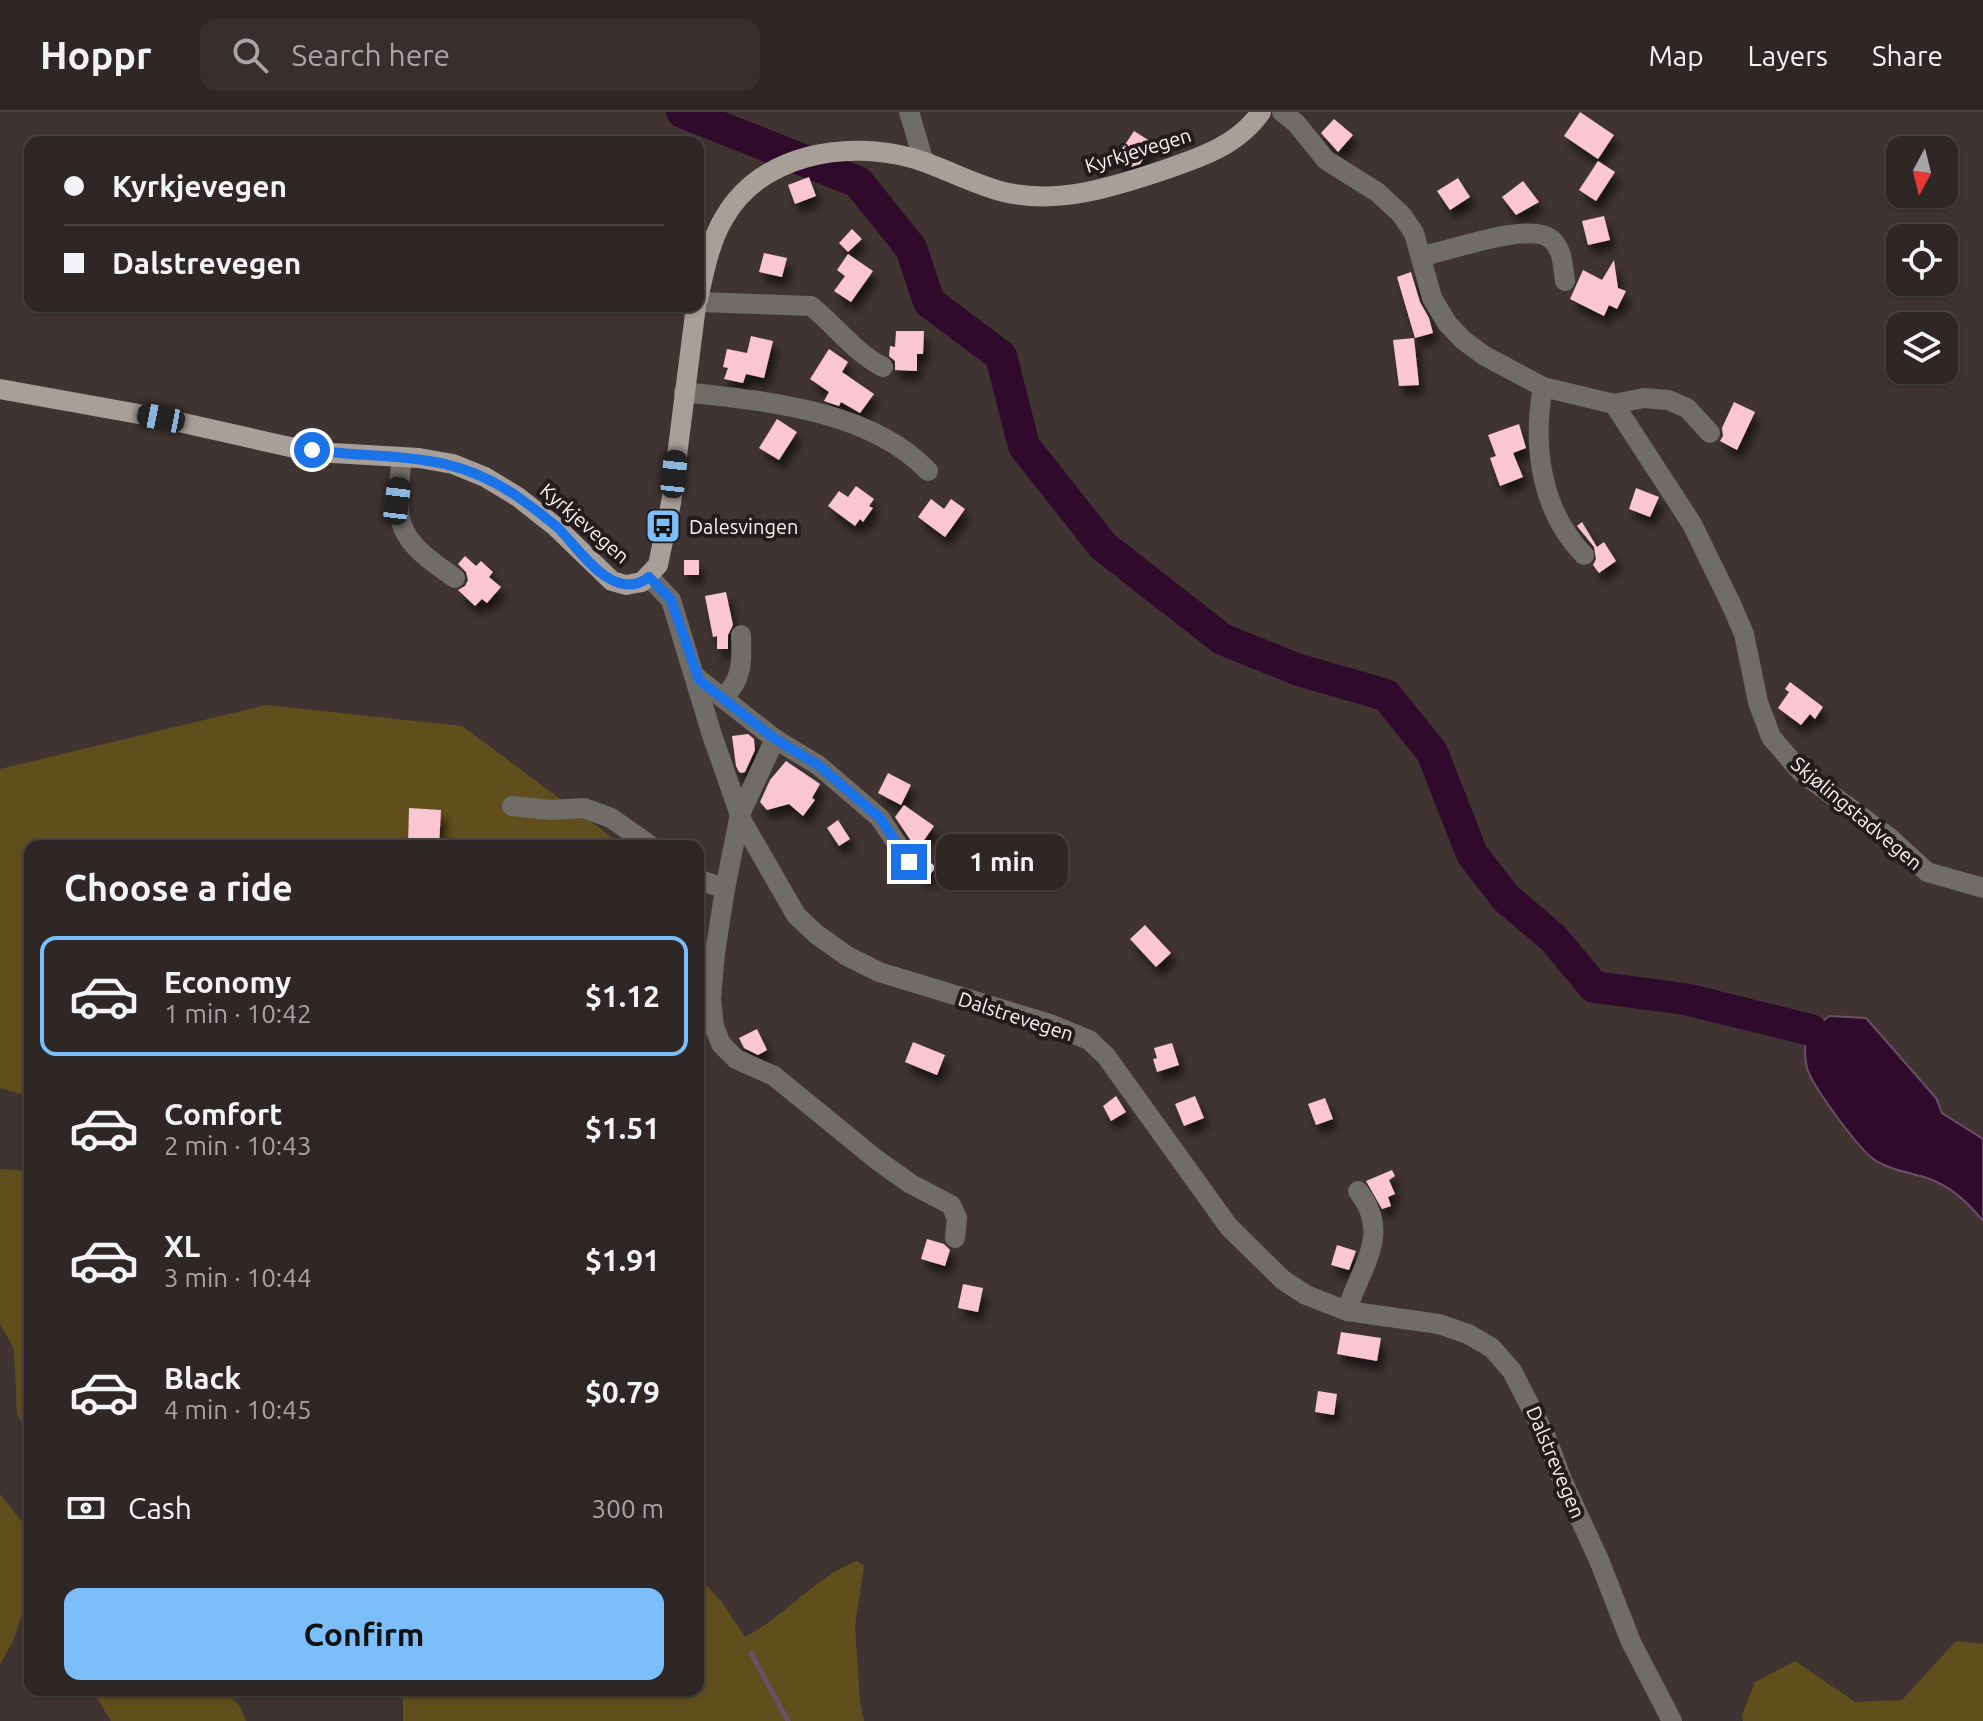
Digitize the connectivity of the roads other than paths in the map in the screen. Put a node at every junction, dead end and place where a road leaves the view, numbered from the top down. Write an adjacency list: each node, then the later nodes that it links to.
1 (909, 112): 4 (street)
2 (1261, 112): 4 (main road, Kyrkjevegen)
3 (1282, 112): 5 (street)
4 (924, 162): 6 (main road, Kyrkjevegen)
5 (1422, 256): 7 (street); 11 (street)
6 (704, 275)
7 (1565, 281)
8 (704, 302): 10 (street)
9 (696, 312): 13 (main road, Kyrkjevegen)
10 (883, 367)
11 (1543, 387): 14 (street); 18 (street)
12 (0, 389): 16 (main road, Kyrkjevegen)
13 (684, 392): 17 (street); 19 (main road, Kyrkjevegen)
14 (1614, 404): 15 (street); 30 (street, Skjølingstadvegen)
15 (1710, 433)
16 (402, 457): 19 (main road, Kyrkjevegen); 20 (street)
17 (928, 471)
18 (1584, 555)
19 (649, 577): 22 (street, Dalstrevegen)
20 (455, 578)
21 (741, 635): 23 (street)
22 (696, 677): 23 (street); 26 (street, Dalstrevegen)
23 (723, 698): 24 (street)
24 (775, 739): 26 (street); 28 (street)
25 (512, 806): 27 (street)
26 (740, 814): 31 (street); 34 (street, Dalstrevegen)
27 (642, 840)
28 (909, 862)
29 (704, 881): 31 (street)
30 (1983, 888)
31 (725, 889): 33 (street)
32 (1358, 1191): 34 (street)
33 (955, 1238)
34 (1347, 1311): 35 (street, Dalstrevegen)
35 (1672, 1721)

